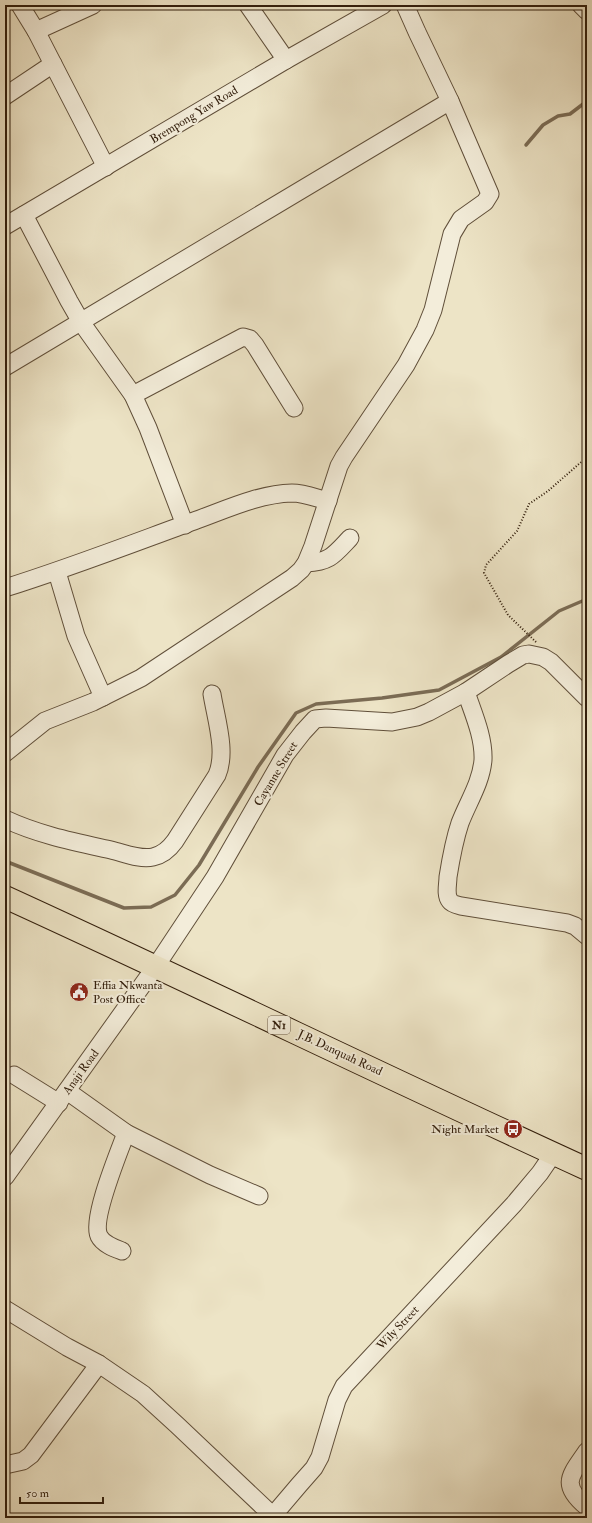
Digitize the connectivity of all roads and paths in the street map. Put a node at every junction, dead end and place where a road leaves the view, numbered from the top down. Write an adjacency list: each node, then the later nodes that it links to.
1 (20, 5): 8 (street)
2 (92, 5): 8 (street)
3 (248, 5): 9 (street)
4 (382, 5): 9 (street, Brempong Yaw Road)
5 (405, 5): 12 (street)
6 (581, 5): 7 (street)
7 (587, 11)
8 (36, 31): 10 (street)
9 (286, 60): 13 (street, Brempong Yaw Road)
10 (52, 64): 11 (street); 13 (street)
11 (5, 96)
12 (450, 101): 16 (street); 21 (street)
13 (106, 167): 14 (street, Brempong Yaw Road)
14 (24, 215): 15 (street, Brempong Yaw Road); 16 (street)
15 (5, 226)
16 (81, 322): 17 (street); 18 (street)
17 (5, 367)
18 (132, 395): 19 (street); 22 (street)
19 (294, 408)
20 (587, 457): 27 (path)
21 (328, 501): 22 (street); 24 (street)
22 (185, 524): 25 (street)
23 (350, 538): 24 (street)
24 (306, 563): 30 (street)
25 (57, 572): 26 (street); 30 (street)
26 (5, 588)
27 (537, 642)
28 (466, 692): 31 (street, Cayanne Street); 35 (street); 36 (street, Cayanne Street)
29 (212, 694): 33 (street)
30 (103, 697): 32 (street)
31 (587, 698)
32 (5, 753)
33 (5, 819)
34 (5, 897): 36 (highway, J.B. Danquah Road / N1)
35 (587, 936)
36 (156, 966): 38 (street, Anaji Road); 40 (highway, J.B. Danquah Road / N1)
37 (14, 1075): 38 (street)
38 (63, 1097): 39 (street); 42 (street, Anaji Road)
39 (126, 1133): 43 (street); 44 (street)
40 (553, 1154): 41 (highway, J.B. Danquah Road / N1); 50 (street, Wily Street)
41 (587, 1169)
42 (5, 1177)
43 (259, 1196)
44 (122, 1251)
45 (5, 1309): 46 (street)
46 (99, 1364): 48 (street); 50 (street)
47 (587, 1451): 49 (street)
48 (5, 1465)
49 (587, 1507)
50 (272, 1517)

